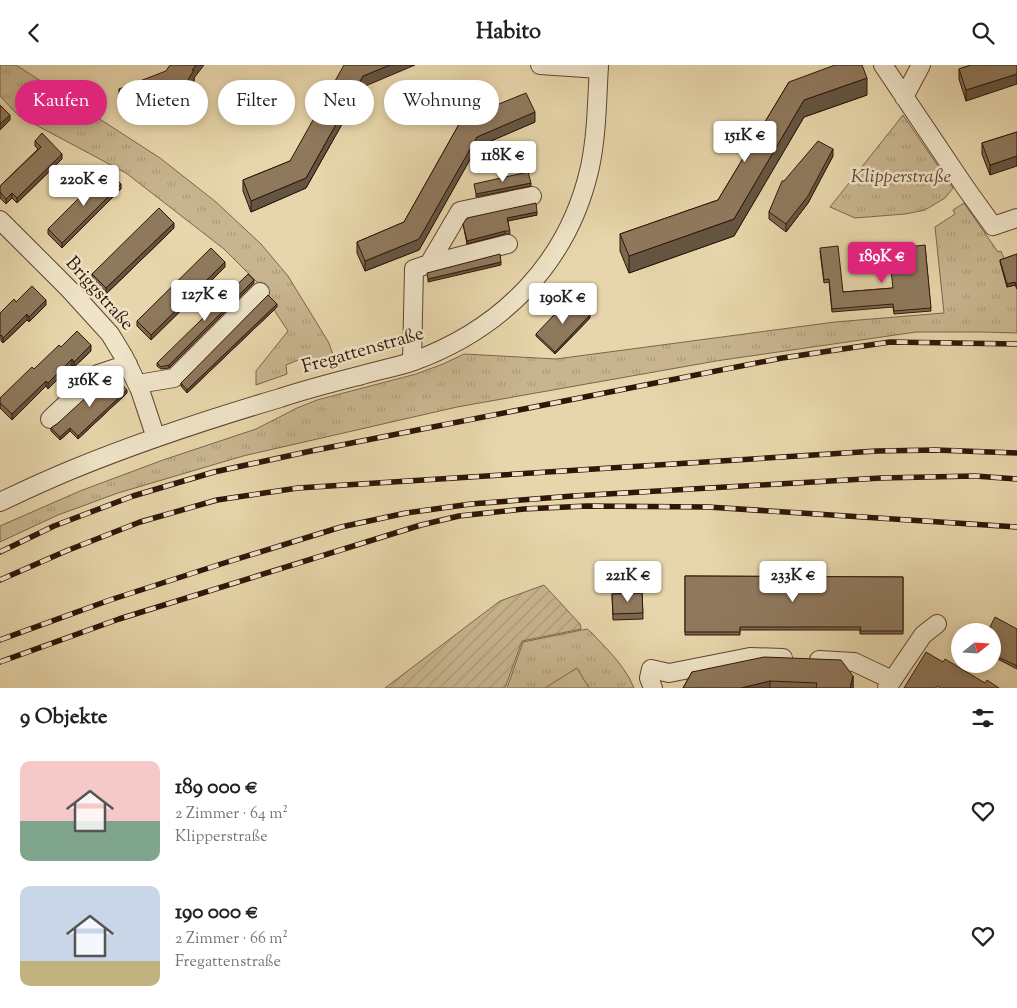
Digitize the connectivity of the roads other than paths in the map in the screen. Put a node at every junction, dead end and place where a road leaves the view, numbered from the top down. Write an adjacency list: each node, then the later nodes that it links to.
1 (540, 65): 4 (street)
2 (883, 65): 5 (street)
3 (921, 65): 5 (street)
4 (599, 67): 12 (street, Fregattenstraße)
5 (904, 97): 7 (street)
6 (532, 196): 10 (street)
7 (1017, 218)
8 (0, 220): 13 (street, Briggstraße)
9 (508, 244): 10 (street)
10 (429, 264): 12 (street)
11 (260, 292): 14 (street)
12 (412, 361): 16 (street, Fregattenstraße)
13 (128, 364): 14 (street, Briggstraße); 15 (street)
14 (138, 384): 16 (street, Briggstraße)
15 (50, 419)
16 (156, 438): 17 (street, Fregattenstraße)
17 (0, 502)
18 (937, 624): 19 (street)
19 (890, 684): 20 (street)
20 (653, 688)

